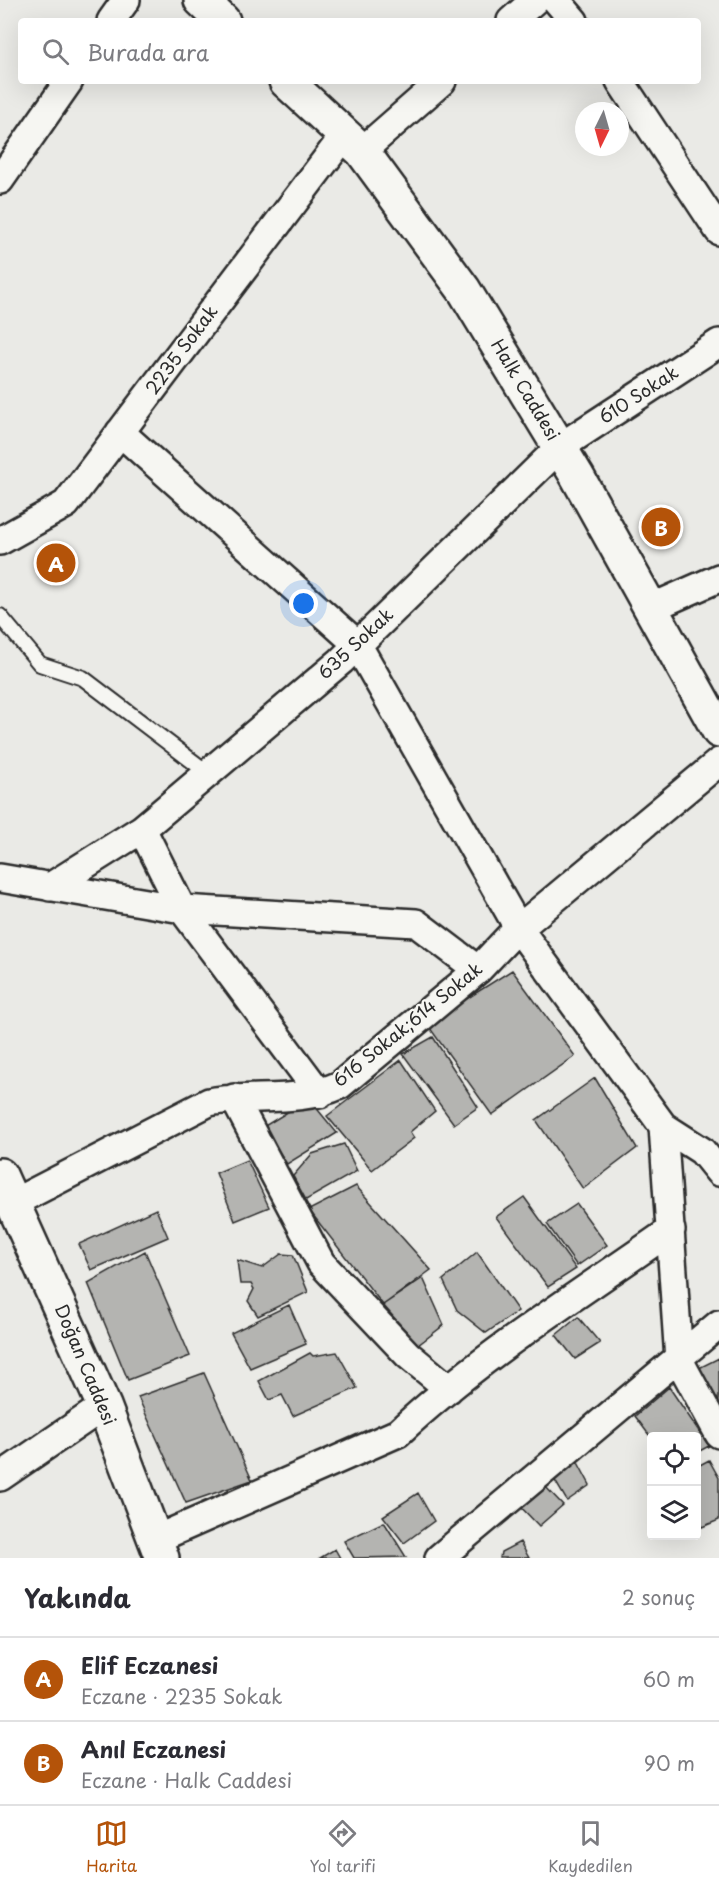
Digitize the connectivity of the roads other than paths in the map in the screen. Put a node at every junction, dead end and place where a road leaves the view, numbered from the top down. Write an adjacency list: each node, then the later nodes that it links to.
1 (126, 0): 4 (street)
2 (201, 0): 5 (street)
3 (559, 5): 6 (street)
4 (113, 18)
5 (220, 18)
6 (520, 18)
7 (67, 84): 12 (street)
8 (289, 84): 11 (street, Halk Caddesi)
9 (438, 84): 11 (street, 2235 Sokak)
10 (622, 84): 13 (street)
11 (353, 143): 15 (street, 2235 Sokak); 16 (street, Halk Caddesi)
12 (0, 180)
13 (719, 231)
14 (719, 342): 16 (street, 610 Sokak)
15 (120, 432): 17 (street, 2235 Sokak); 21 (street)
16 (560, 447): 19 (street, Halk Caddesi); 21 (street, 635 Sokak)
17 (0, 541)
18 (719, 578): 19 (street)
19 (651, 608): 22 (street, Halk Caddesi)
20 (0, 616): 24 (lane)
21 (357, 644): 24 (street, 635 Sokak); 29 (street)
22 (719, 731)
23 (719, 762): 29 (street, 616 Sokak;614 Sokak)
24 (208, 773): 25 (street, 635 Sokak)
25 (142, 830): 27 (street, 635 Sokak); 28 (street)
26 (0, 878): 27 (street)
27 (50, 886): 28 (street)
28 (182, 909): 30 (street); 31 (street)
29 (519, 929): 30 (street, 616 Sokak;614 Sokak); 33 (street)
30 (478, 970): 31 (street, 616 Sokak;614 Sokak)
31 (320, 1094): 32 (street, 616 Sokak;614 Sokak)
32 (234, 1098): 35 (street, 616 Sokak;614 Sokak); 39 (street)
33 (663, 1126): 34 (street); 36 (street)
34 (719, 1172)
35 (6, 1189): 40 (street, Doğan Caddesi)
36 (671, 1230): 38 (street); 39 (street)
37 (719, 1324): 38 (street)
38 (679, 1360): 41 (street); 44 (street)
39 (449, 1389): 43 (street)
40 (104, 1406): 42 (street); 43 (street, Doğan Caddesi)
41 (719, 1434)
42 (0, 1477)
43 (158, 1549)
44 (440, 1558)

